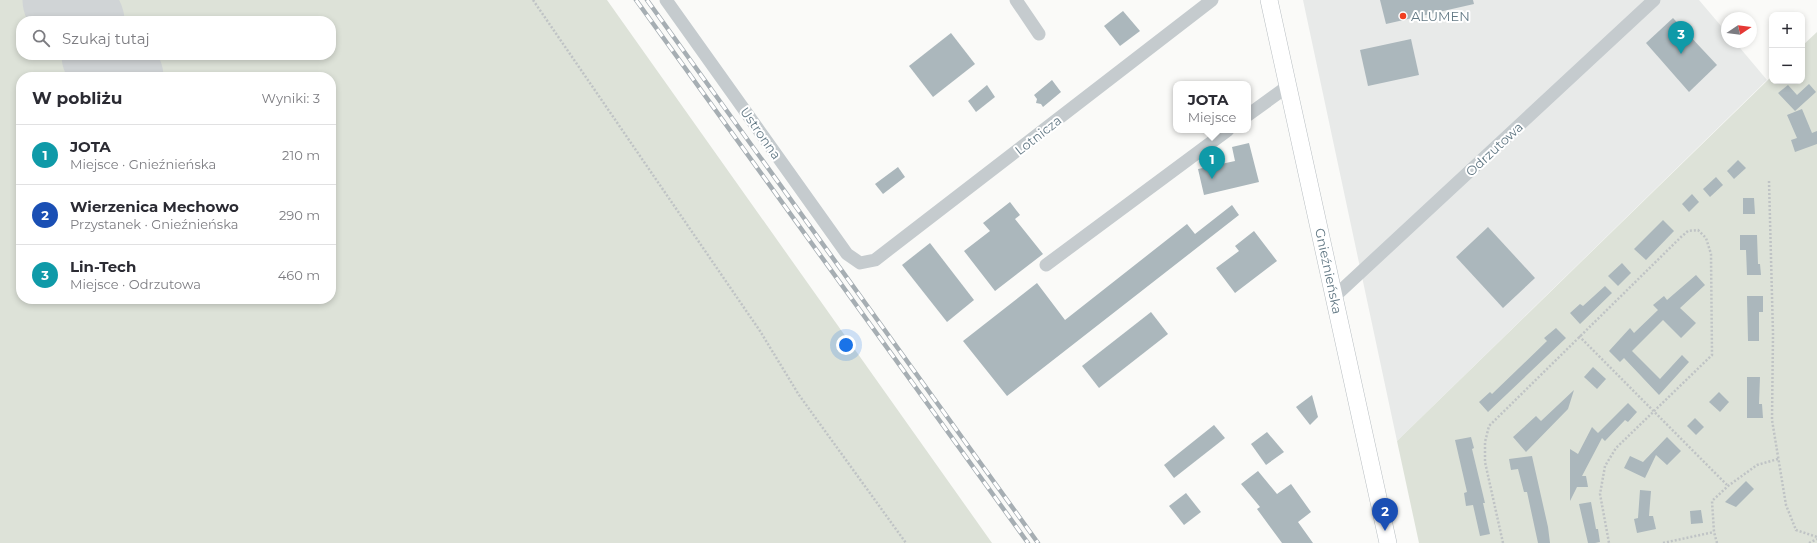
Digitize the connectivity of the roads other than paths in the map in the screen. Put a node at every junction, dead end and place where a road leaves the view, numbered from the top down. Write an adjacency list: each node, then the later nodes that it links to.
1 (666, 0): 10 (street, Ustronna)
2 (1016, 0): 6 (street)
3 (1212, 0): 10 (street, Lotnicza)
4 (1269, 0): 7 (main road, Gnieźnieńska)
5 (1654, 0): 12 (street, Odrzutowa)
6 (1039, 34)
7 (1288, 86): 8 (street); 12 (main road, Gnieźnieńska)
8 (1251, 113)
9 (1224, 133): 11 (street)
10 (860, 263)
11 (1046, 265)
12 (1334, 297): 13 (main road, Gnieźnieńska)
13 (1388, 543)

